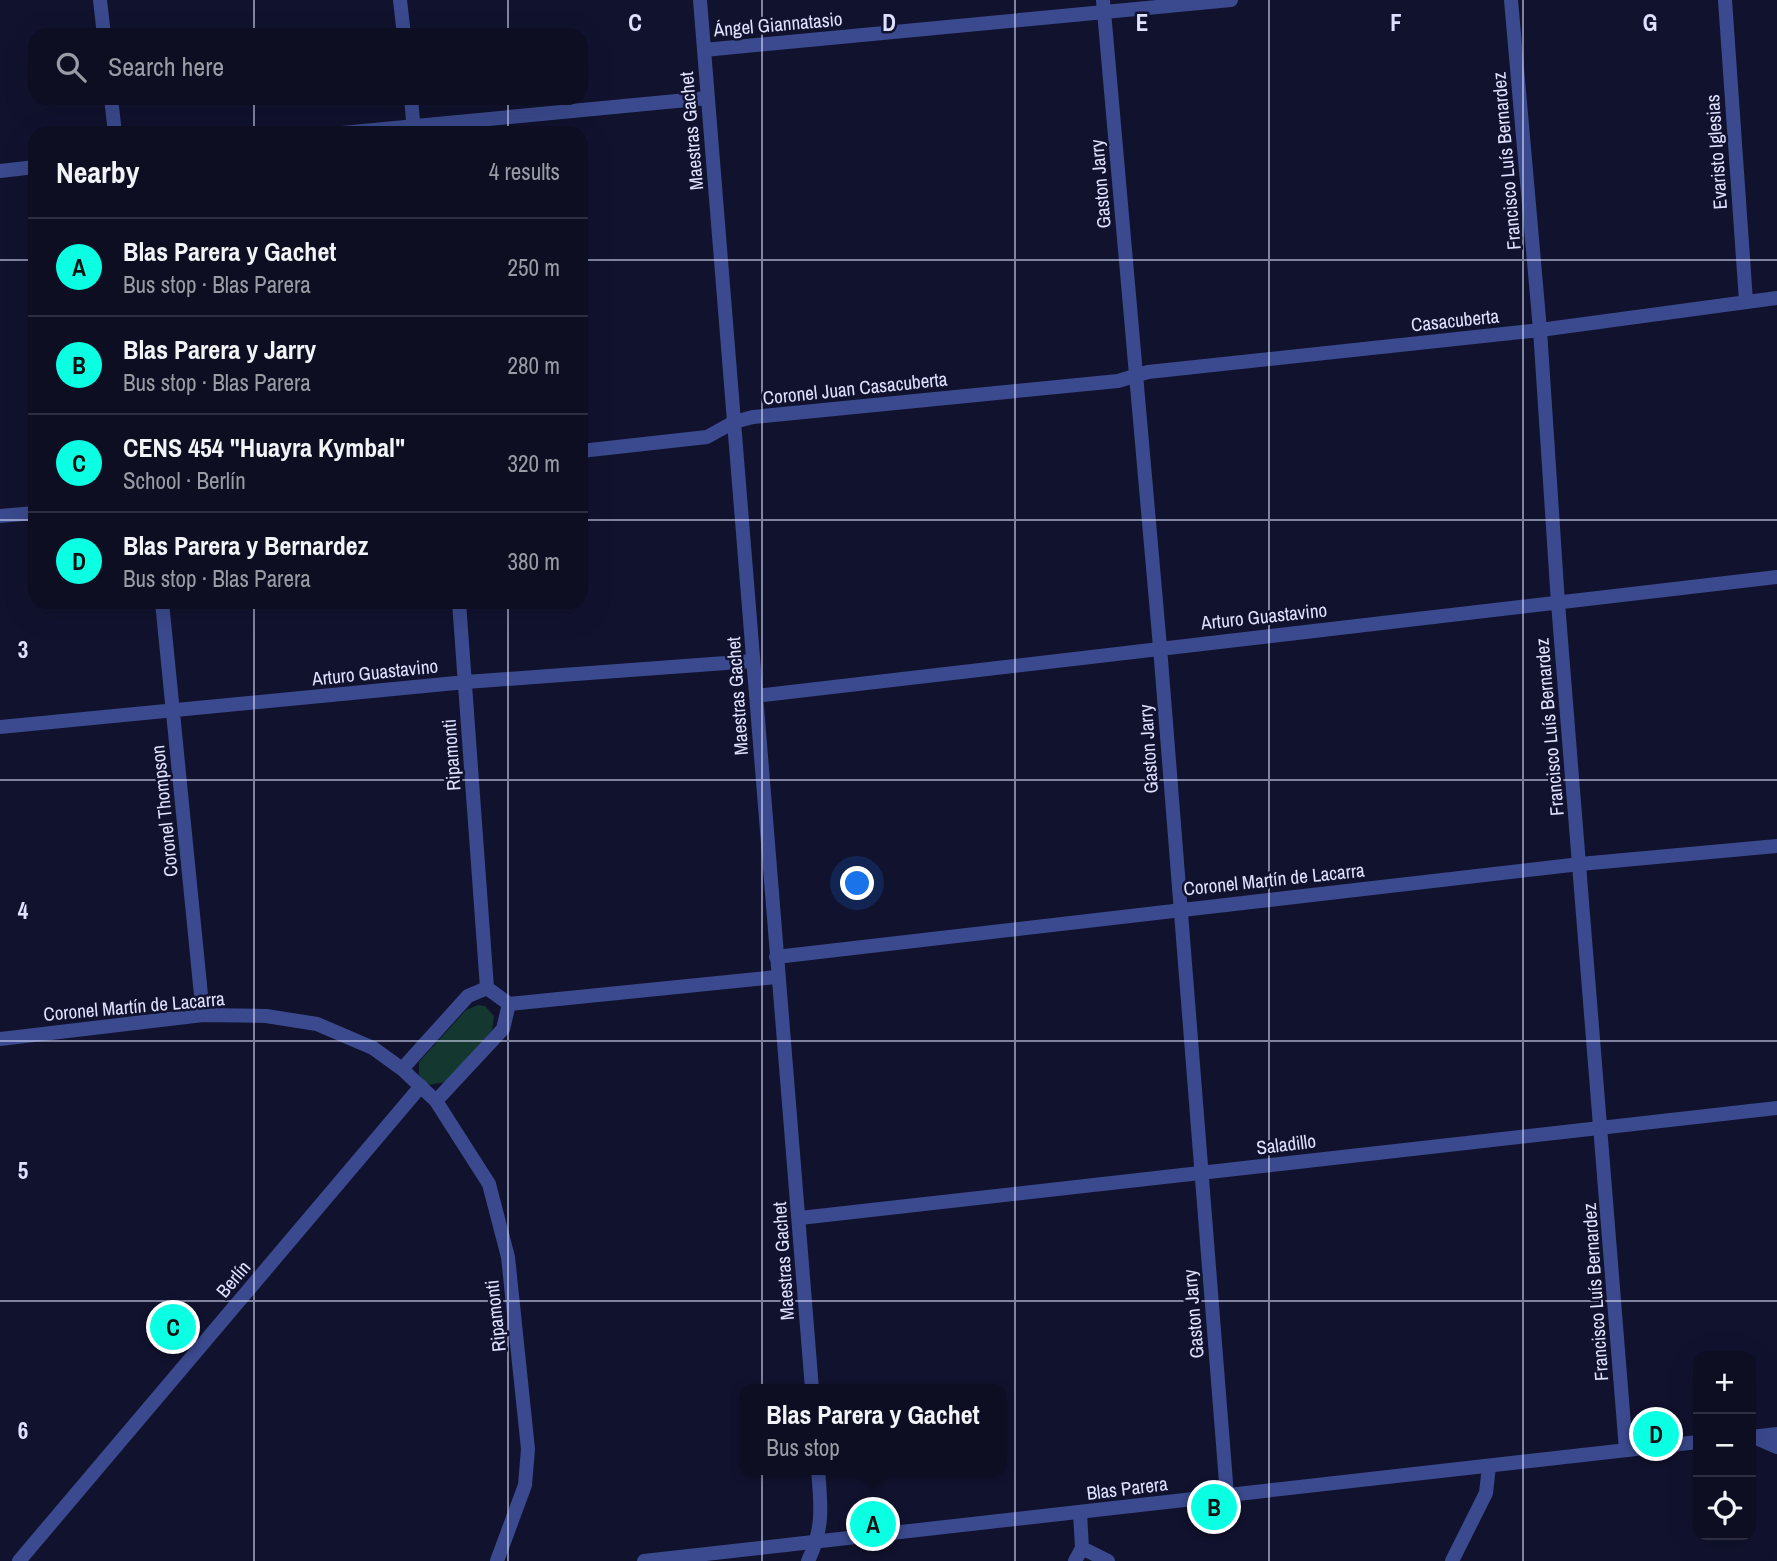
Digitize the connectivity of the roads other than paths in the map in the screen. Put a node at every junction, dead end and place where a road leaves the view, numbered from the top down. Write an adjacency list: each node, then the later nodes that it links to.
1 (100, 0): 8 (street)
2 (400, 0): 9 (street)
3 (700, 0): 10 (street, Maestras Gachet)
4 (1231, 0): 7 (street, Ángel Giannatasio)
5 (1511, 0): 21 (street, Francisco Luís Bernardez)
6 (1725, 0): 20 (street, Evaristo Iglesias)
7 (1104, 7): 10 (street, Ángel Giannatasio); 22 (street, Gaston Jarry)
8 (103, 28)
9 (403, 28)
10 (704, 50): 11 (street, Maestras Gachet)
11 (708, 98): 16 (street); 23 (street, Maestras Gachet)
12 (112, 105): 14 (street)
13 (412, 105): 15 (street)
14 (114, 126)
15 (414, 126)
16 (442, 126)
17 (28, 168): 18 (street)
18 (0, 171)
19 (1777, 298): 20 (street, Casacuberta)
20 (1746, 301): 21 (street, Casacuberta)
21 (1540, 330): 22 (street, Casacuberta); 28 (street, Francisco Luís Bernardez)
22 (1136, 375): 23 (street, Coronel Juan Casacuberta); 31 (street, Gaston Jarry)
23 (734, 422): 24 (street, Coronel Juan Casacuberta); 32 (street, Maestras Gachet)
24 (588, 450)
25 (28, 514): 26 (street)
26 (0, 516)
27 (1777, 577): 28 (street, Arturo Guastavino)
28 (1558, 603): 31 (street, Arturo Guastavino); 38 (street, Francisco Luís Bernardez)
29 (163, 609): 35 (street, Coronel Thompson)
30 (460, 609): 33 (street, Ripamonti)
31 (1160, 647): 34 (street, Arturo Guastavino); 39 (street, Gaston Jarry)
32 (753, 661): 33 (street, Arturo Guastavino); 34 (street, Maestras Gachet)
33 (466, 682): 35 (street, Arturo Guastavino); 42 (street, Ripamonti)
34 (756, 696): 40 (street, Maestras Gachet)
35 (173, 711): 36 (street, Arturo Guastavino); 44 (street, Coronel Thompson)
36 (0, 727)
37 (1777, 846): 38 (street, Coronel Martín de Lacarra)
38 (1580, 864): 39 (street, Coronel Martín de Lacarra); 50 (street, Francisco Luís Bernardez)
39 (1180, 909): 40 (street, Coronel Martín de Lacarra); 51 (street, Gaston Jarry)
40 (776, 957): 41 (street, Maestras Gachet)
41 (776, 978): 43 (street); 52 (street, Maestras Gachet)
42 (487, 988): 43 (street); 46 (street)
43 (509, 1004): 48 (street)
44 (203, 1015): 45 (street, Coronel Martín de Lacarra); 46 (street, Coronel Martín de Lacarra)
45 (0, 1039)
46 (402, 1069): 47 (street, Coronel Martín de Lacarra)
47 (421, 1086): 48 (street, Ripamonti); 66 (street, Berlín)
48 (436, 1101): 67 (street, Ripamonti)
49 (1777, 1108): 50 (street, Saladillo)
50 (1601, 1128): 51 (street, Saladillo); 59 (street, Francisco Luís Bernardez)
51 (1201, 1173): 52 (street, Saladillo); 62 (street, Gaston Jarry)
52 (800, 1218): 53 (street, Maestras Gachet)
53 (812, 1384)
54 (1777, 1434): 55 (street)
55 (1756, 1437)
56 (1756, 1439): 58 (street)
57 (1693, 1443): 59 (street, Blas Parera)
58 (1777, 1447)
59 (1626, 1450): 60 (street, Blas Parera)
60 (1489, 1466): 62 (street, Blas Parera); 71 (street)
61 (818, 1475): 64 (street)
62 (1227, 1495): 63 (street, Blas Parera)
63 (1080, 1513): 64 (street, Blas Parera); 65 (street)
64 (819, 1539): 68 (street, Blas Parera); 69 (street)
65 (1079, 1554): 70 (street)
66 (19, 1561)
67 (496, 1561)
68 (644, 1561)
69 (808, 1561)
70 (1108, 1561)
71 (1452, 1561)

